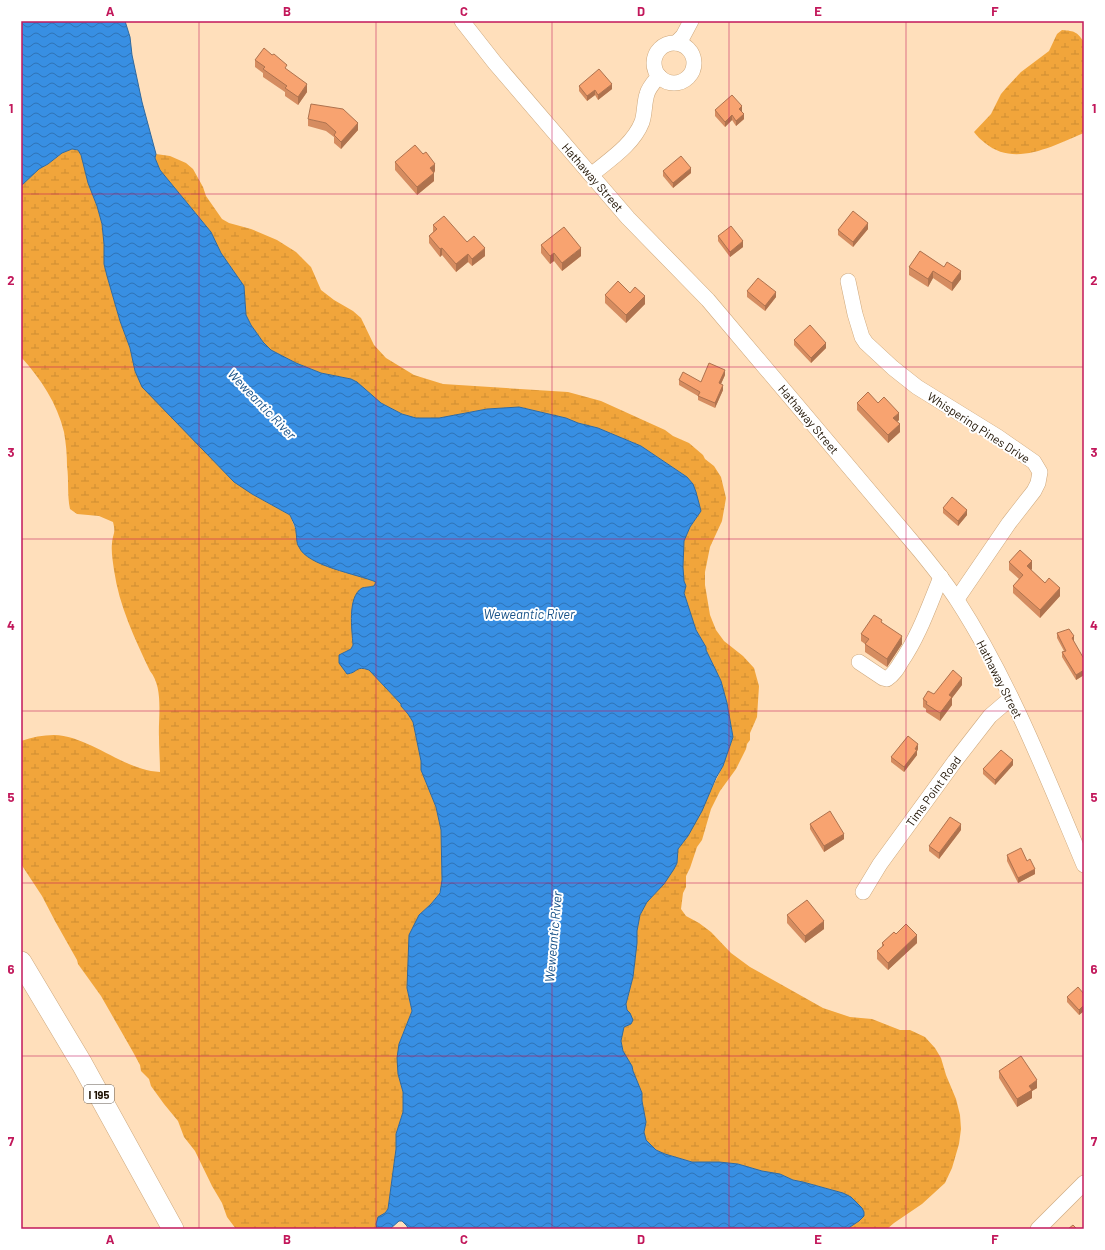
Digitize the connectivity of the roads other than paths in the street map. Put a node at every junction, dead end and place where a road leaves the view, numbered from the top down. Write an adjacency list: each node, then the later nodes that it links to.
1 (462, 21): 5 (street, Hathaway Street)
2 (692, 21): 3 (street)
3 (676, 43): 4 (street); 4 (street)
4 (659, 76): 5 (street)
5 (591, 175): 7 (street, Hathaway Street)
6 (848, 281): 8 (street, Whispering Pines Drive)
7 (940, 577): 8 (street, Hathaway Street); 9 (street)
8 (957, 599): 10 (street, Hathaway Street)
9 (859, 662)
10 (1011, 698): 11 (street, Hathaway Street); 12 (street, Tims Point Road)
11 (1084, 866)
12 (863, 892)
13 (21, 962): 15 (highway, I 195)
14 (1084, 1183): 16 (street)
15 (173, 1229)
16 (1038, 1229)

